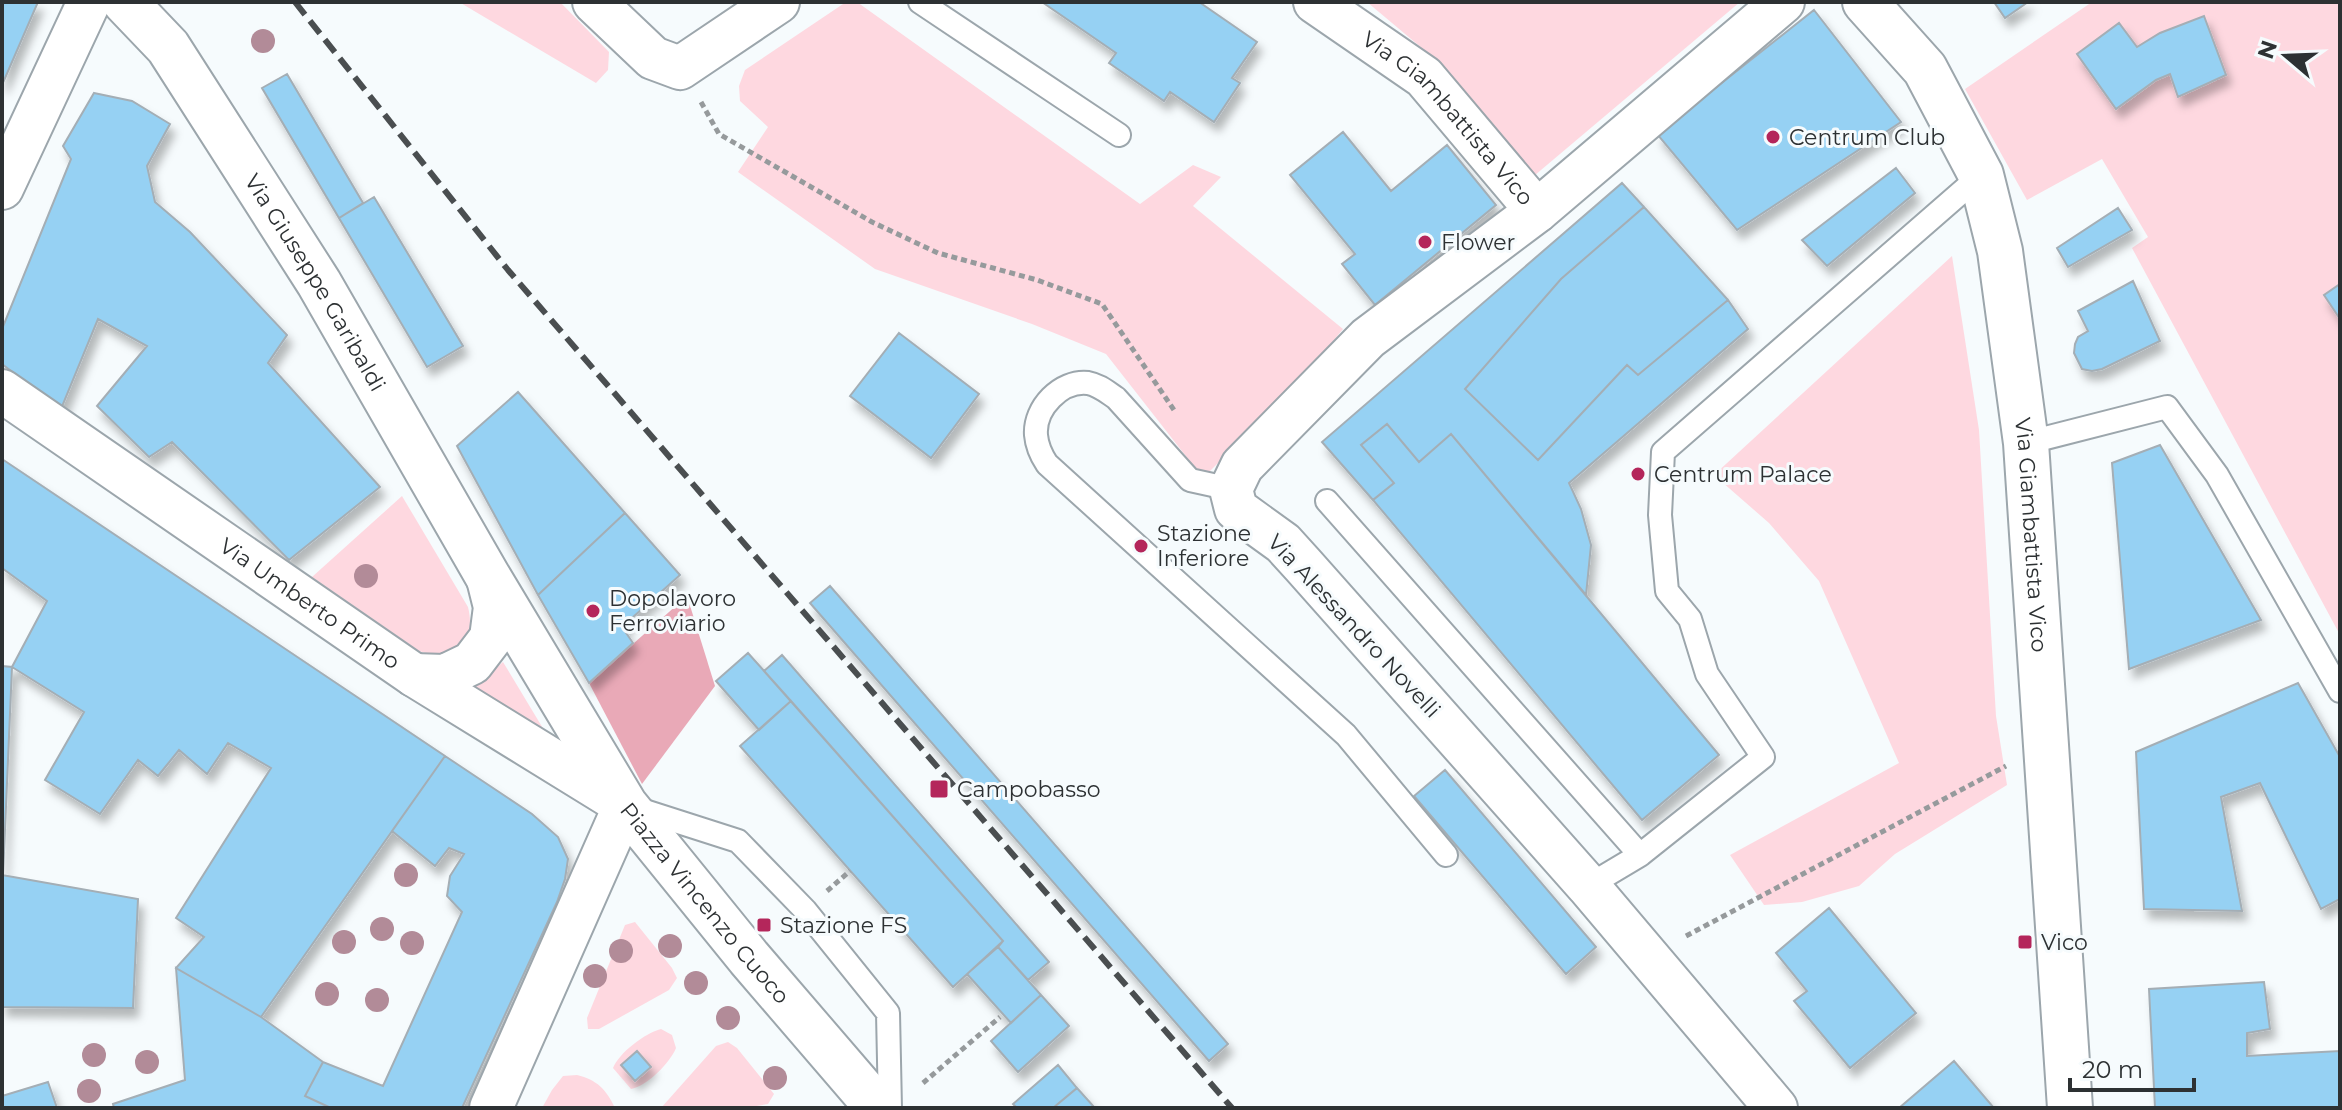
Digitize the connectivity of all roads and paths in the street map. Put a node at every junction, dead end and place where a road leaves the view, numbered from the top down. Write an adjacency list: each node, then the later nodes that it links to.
1 (89, 2): 12 (street)
2 (125, 2): 19 (main road, Via Giuseppe Garibaldi)
3 (594, 2): 9 (street)
4 (778, 2): 9 (street)
5 (920, 2): 10 (lane)
6 (1315, 2): 13 (street, Via Giambattista Vico)
7 (1783, 2): 13 (street)
8 (1865, 2): 11 (main road, Via Giambattista Vico)
9 (680, 68): 15 (path)
10 (1119, 135)
11 (1981, 175): 16 (main road, Via Giambattista Vico); 25 (lane)
12 (2, 188)
13 (1537, 211): 17 (street)
14 (2, 391): 20 (street, Via Umberto Primo)
15 (1179, 417)
16 (2026, 443): 21 (lane); 22 (main road, Via Giambattista Vico)
17 (1231, 489): 24 (lane); 26 (street, Via Alessandro Novelli)
18 (1327, 501): 25 (lane)
19 (487, 575): 20 (street, Via Giuseppe Garibaldi); 23 (main road, Via Giuseppe Garibaldi)
20 (414, 675): 23 (street, Via Umberto Primo)
21 (2340, 691)
22 (2046, 745): 27 (path); 34 (main road, Via Giambattista Vico)
23 (625, 805): 30 (street, Piazza Vincenzo Cuoco); 31 (main road, Piazza Vincenzo Cuoco); 32 (lane)
24 (1446, 855)
25 (1640, 855): 26 (lane)
26 (1588, 886): 27 (street, Via Alessandro Novelli)
27 (1647, 957): 33 (street, Via Alessandro Novelli)
28 (1000, 1017): 29 (path)
29 (921, 1085)
30 (491, 1108)
31 (878, 1108)
32 (890, 1108)
33 (1776, 1108)
34 (2070, 1108)

